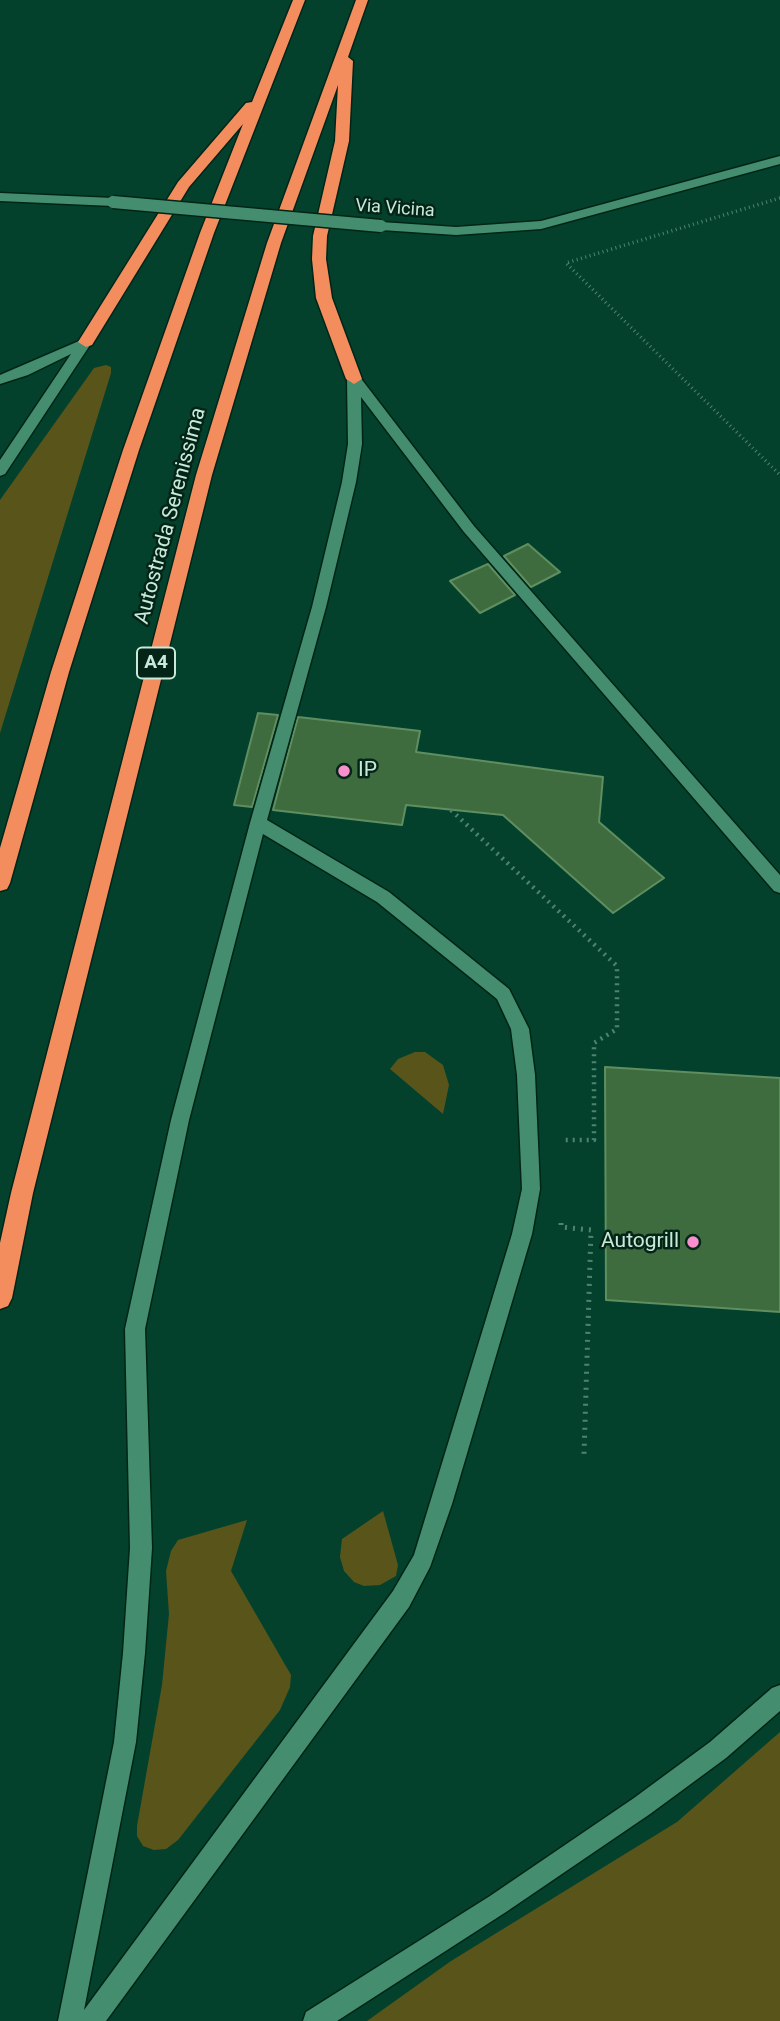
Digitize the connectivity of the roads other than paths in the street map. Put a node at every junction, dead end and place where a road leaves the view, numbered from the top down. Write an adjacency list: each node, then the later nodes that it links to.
1 (299, 0): 4 (highway)
2 (362, 0): 3 (highway, Autostrada Serenissima / A4)
3 (347, 37): 9 (highway); 16 (highway, Autostrada Serenissima / A4)
4 (261, 94): 7 (highway); 14 (highway)
5 (780, 160): 6 (street, Via Vicina, bridge)
6 (0, 197)
7 (86, 342): 8 (street); 12 (street)
8 (23, 372): 10 (street); 11 (street)
9 (354, 379): 13 (street); 15 (street)
10 (0, 380)
11 (0, 390)
12 (0, 471)
13 (258, 823): 18 (street); 19 (street)
14 (0, 883)
15 (780, 886)
16 (0, 1298)
17 (780, 1696): 20 (street)
18 (70, 2021)
19 (91, 2021)
20 (315, 2021)

